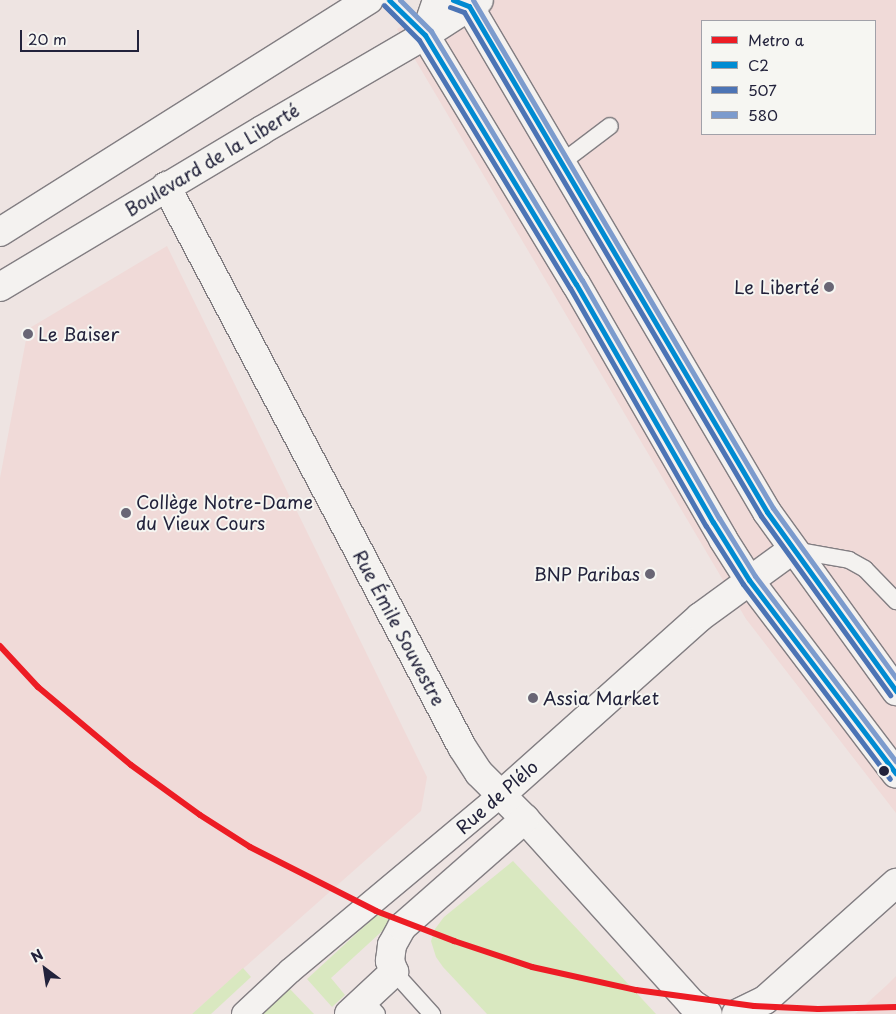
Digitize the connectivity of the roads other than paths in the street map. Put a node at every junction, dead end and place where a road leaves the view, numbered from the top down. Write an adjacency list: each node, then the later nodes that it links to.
1 (369, 0): 9 (main road)
2 (389, 0): 5 (lane)
3 (437, 0): 5 (main road)
4 (467, 2): 5 (main road, Boulevard de la Liberté); 7 (main road)
5 (425, 35): 8 (main road, Boulevard de la Liberté); 12 (main road)
6 (610, 126): 7 (lane)
7 (561, 163): 11 (main road)
8 (166, 186): 10 (main road, Boulevard de la Liberté); 16 (main road, Rue Émile Souvestre)
9 (0, 232)
10 (0, 287)
11 (792, 550): 12 (main road, Rue de Plélo); 13 (lane); 14 (main road)
12 (749, 580): 15 (main road); 16 (main road, Rue de Plélo)
13 (896, 601)
14 (896, 691)
15 (896, 774)
16 (502, 794): 17 (main road, Rue Émile Souvestre); 21 (street, Rue de Plélo)
17 (524, 819): 19 (main road); 23 (main road, Rue Émile Souvestre)
18 (896, 883): 24 (main road)
19 (394, 972): 20 (main road); 22 (lane)
20 (363, 1009)
21 (244, 1014)
22 (432, 1014)
23 (708, 1014)
24 (736, 1014)

